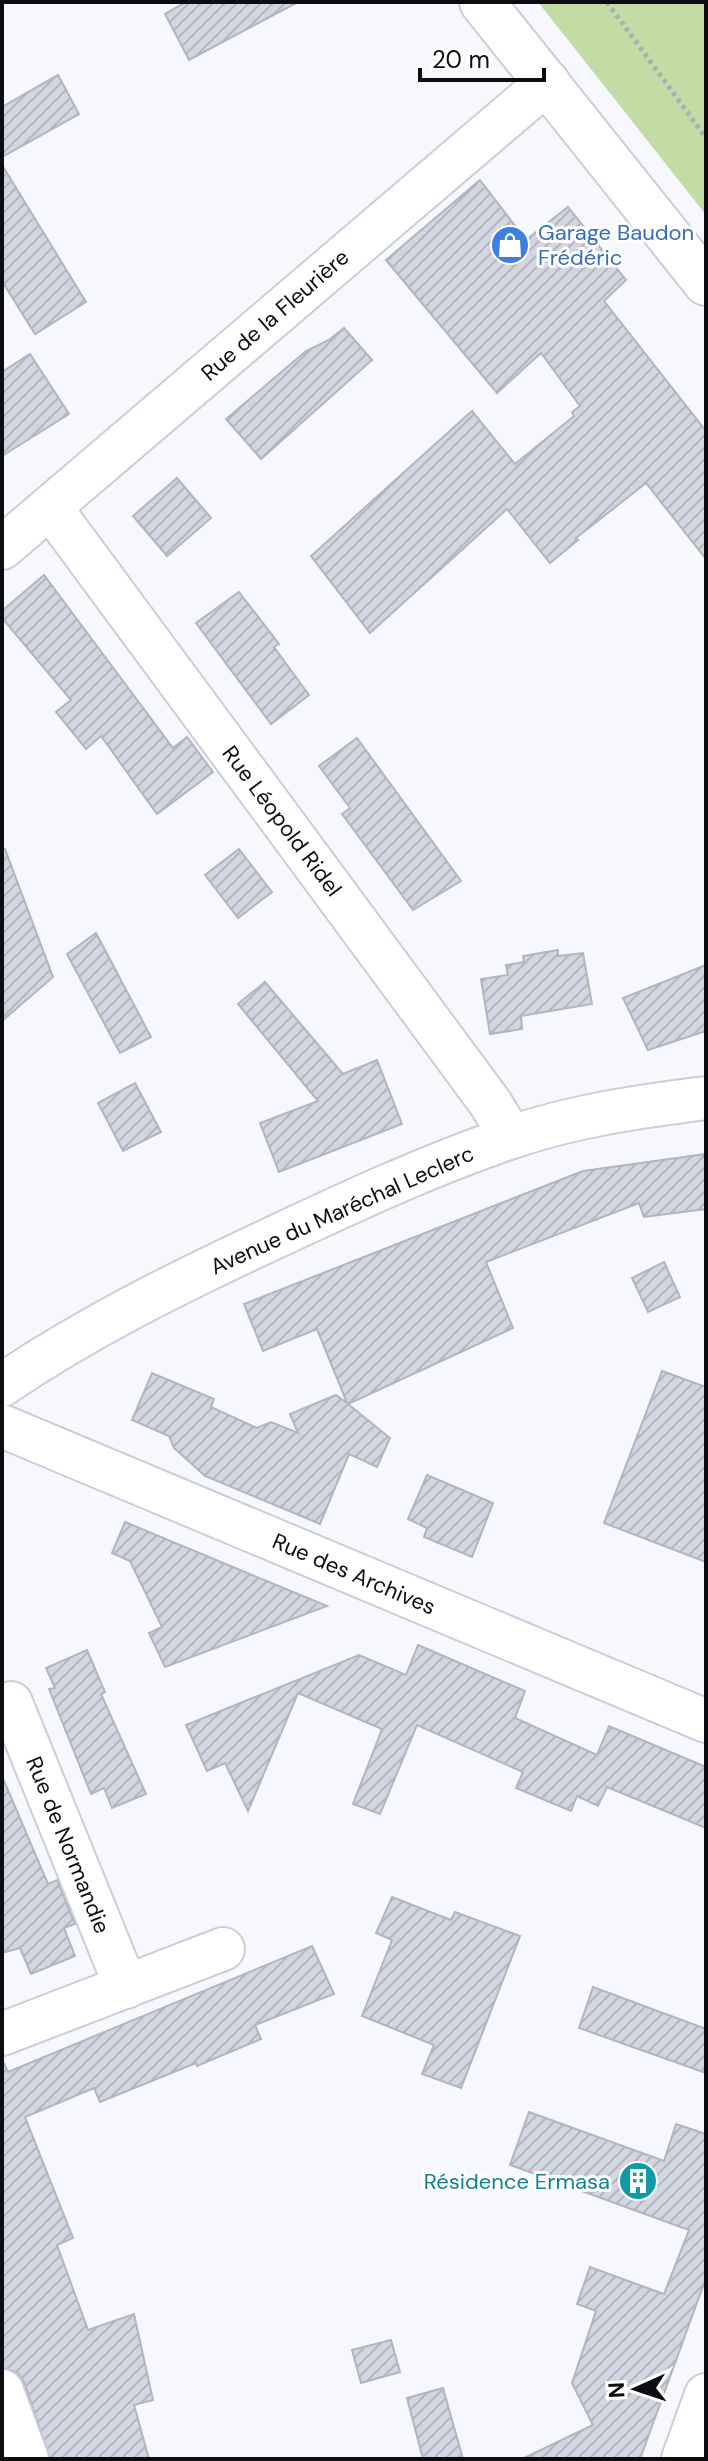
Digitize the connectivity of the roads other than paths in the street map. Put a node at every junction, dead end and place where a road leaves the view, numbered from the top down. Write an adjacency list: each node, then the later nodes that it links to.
1 (482, 2): 2 (main road)
2 (548, 82): 3 (main road); 4 (street, Rue de la Fleurière)
3 (706, 283)
4 (50, 507): 5 (street, Rue de la Fleurière); 7 (street, Rue Léopold Ridel)
5 (2, 548)
6 (706, 1098): 7 (street, Avenue du Maréchal Leclerc)
7 (511, 1137): 8 (street, Avenue du Maréchal Leclerc)
8 (2, 1385)
9 (2, 1426): 11 (street, Rue des Archives)
10 (11, 1703): 13 (street, Rue de Normandie)
11 (706, 1721)
12 (223, 1949): 13 (street)
13 (126, 1987): 14 (street)
14 (2, 2034)
15 (2, 2391): 17 (street)
16 (706, 2395): 18 (street)
17 (27, 2459)
18 (683, 2459)

